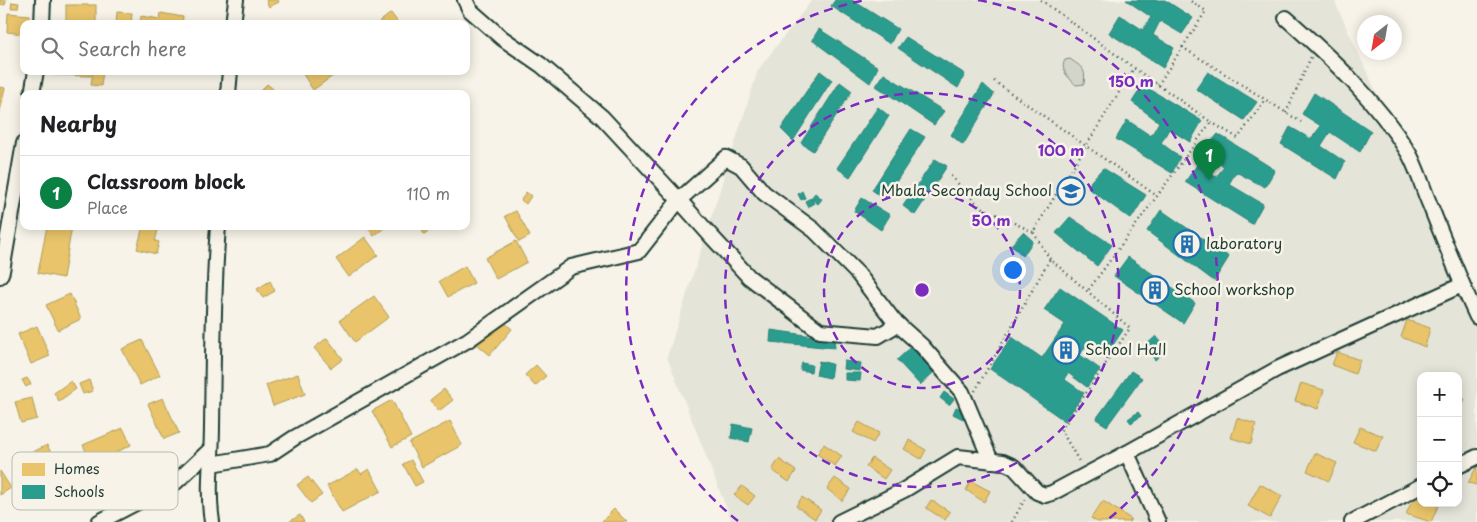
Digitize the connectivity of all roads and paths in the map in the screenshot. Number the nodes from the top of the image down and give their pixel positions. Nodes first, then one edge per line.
1 (43, 0) edge
2 (236, 0) edge
3 (466, 0) edge
4 (1041, 0) edge
5 (1190, 0) edge
6 (1286, 18) dead end
7 (42, 20) edge
8 (234, 20) edge
9 (1317, 46) junction
10 (1182, 48) junction
11 (1134, 68) junction
12 (35, 75) edge
13 (230, 75) edge
14 (994, 81) dead end
15 (1158, 85) junction
16 (33, 90) edge
17 (228, 90) edge
18 (1265, 100) junction
19 (1286, 113) junction
20 (1211, 122) junction
21 (1301, 122) dead end
22 (1086, 147) junction
23 (20, 165) edge
24 (950, 176) dead end
25 (1157, 196) junction
26 (680, 200) junction
27 (218, 230) edge
28 (1033, 232) junction
29 (1050, 259) junction
30 (0, 276) edge
31 (1462, 285) junction
32 (1087, 292) junction
33 (1477, 317) edge
34 (898, 324) junction
35 (975, 391) dead end
36 (211, 449) junction
37 (1127, 453) junction
38 (1477, 457) edge
39 (990, 461) junction
40 (211, 464) junction
41 (1462, 464) edge
42 (1087, 475) junction
43 (178, 480) edge
44 (1032, 486) junction
45 (1417, 488) edge
46 (122, 510) edge
47 (99, 522) edge
48 (212, 522) edge
49 (839, 522) edge
50 (1012, 522) edge
51 (1158, 522) edge
52 (1352, 522) edge

1 - 7 street
2 - 8 street
3 - 26 street
4 - 11 path
5 - 10 path
6 - 9 street
9 - 19 path
9 - 31 street
10 - 15 path
10 - 18 path
11 - 15 path
11 - 22 path
12 - 16 street
13 - 17 street
14 - 22 path
15 - 20 path
18 - 19 path
18 - 20 path
19 - 21 path
20 - 25 path
22 - 25 path
22 - 28 path
23 - 30 street
24 - 28 path
25 - 32 path
26 - 34 street
26 - 34 street
26 - 40 street
27 - 36 street
28 - 29 path
29 - 32 path
29 - 35 path
31 - 33 street
31 - 37 street
32 - 42 path
34 - 39 street
36 - 40 street
36 - 43 street
37 - 42 street
37 - 51 street
38 - 41 street
39 - 44 street
39 - 49 street
40 - 48 street
42 - 44 street
44 - 50 path
45 - 52 street
46 - 47 street

